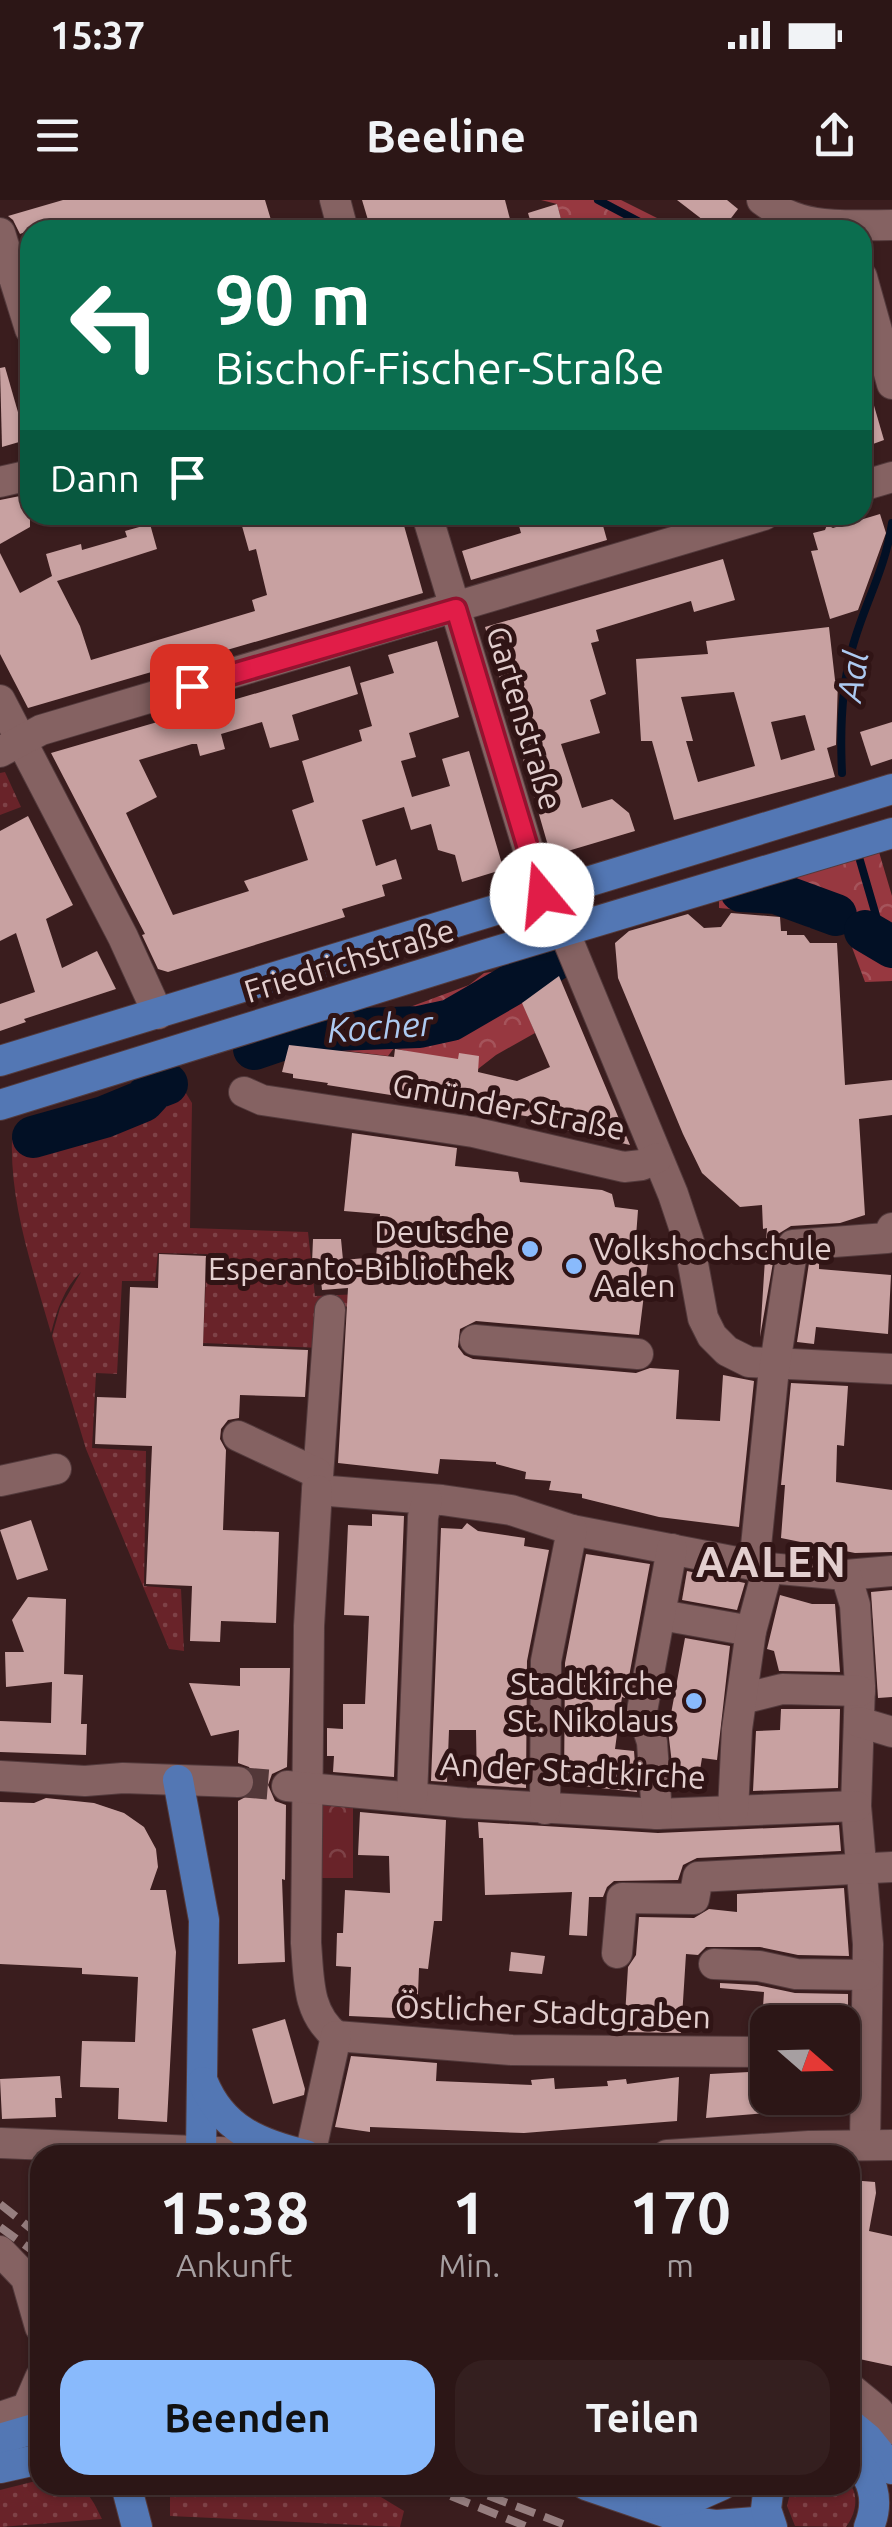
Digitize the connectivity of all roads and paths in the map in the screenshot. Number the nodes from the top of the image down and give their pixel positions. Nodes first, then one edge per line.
1 (762, 200) edge
2 (794, 220) edge
3 (0, 234) edge
4 (20, 297) edge
5 (872, 313) edge
6 (892, 384) edge
7 (431, 525) edge
8 (731, 525) edge
9 (456, 609) junction
10 (0, 700) edge
11 (10, 747) edge
12 (892, 790) edge
13 (892, 833) edge
14 (542, 895) junction
15 (564, 930) junction
16 (158, 1014) junction
17 (0, 1061) edge
18 (244, 1092) dead end
19 (0, 1105) edge
20 (656, 1158) junction
21 (889, 1233) edge
22 (330, 1310) dead end
23 (475, 1340) dead end
24 (638, 1354) dead end
25 (776, 1364) junction
26 (892, 1368) edge
27 (238, 1436) dead end
28 (56, 1468) dead end
29 (0, 1481) edge
30 (311, 1495) junction
31 (427, 1500) junction
32 (572, 1530) junction
33 (672, 1549) junction
34 (761, 1567) junction
35 (892, 1571) edge
36 (846, 1575) junction
37 (661, 1615) junction
38 (750, 1631) junction
39 (742, 1699) junction
40 (859, 1706) junction
41 (892, 1732) edge
42 (0, 1776) edge
43 (178, 1780) junction
44 (238, 1782) tunnel mouth
45 (298, 1786) junction
46 (412, 1797) junction
47 (856, 1806) junction
48 (544, 1808) junction
49 (733, 1811) junction
50 (657, 1814) junction
51 (877, 1867) edge
52 (880, 1947) edge
53 (617, 1954) dead end
54 (714, 1964) dead end
55 (866, 1974) junction
56 (336, 2036) junction
57 (750, 2052) edge
58 (867, 2055) edge
59 (202, 2080) junction
60 (0, 2143) edge
61 (878, 2144) edge
62 (40, 2145) edge
63 (202, 2145) edge
64 (270, 2145) edge
65 (310, 2145) edge
66 (0, 2251) edge
67 (30, 2292) edge
68 (860, 2396) edge
69 (30, 2401) edge
70 (0, 2417) edge
71 (892, 2429) edge
72 (30, 2430) edge
73 (860, 2432) edge
74 (0, 2440) edge
75 (30, 2462) edge
76 (860, 2467) edge
77 (0, 2468) edge
78 (892, 2469) edge
79 (129, 2495) edge
80 (148, 2495) edge
81 (612, 2495) edge
82 (703, 2495) edge
83 (766, 2495) edge
84 (638, 2505) junction
85 (678, 2521) edge
86 (770, 2524) edge
87 (138, 2527) edge
88 (150, 2527) edge
89 (868, 2527) edge

1 - 2 street
3 - 4 street
5 - 6 street
7 - 9 street, Gartenstraße
8 - 9 street
9 - 11 street
9 - 14 street, Gartenstraße
10 - 11 street
11 - 16 street
12 - 14 main road, Friedrichstraße
13 - 15 main road, Friedrichstraße
14 - 15 street, Gartenstraße
14 - 16 main road, Friedrichstraße
15 - 19 main road, Friedrichstraße
15 - 20 street, Gartenstraße
16 - 17 main road, Friedrichstraße
18 - 20 street, Gmünder Straße
20 - 25 street, Gmünder Straße
21 - 25 street
22 - 30 street
23 - 24 street
25 - 26 street, Gmünder Straße
25 - 34 street
27 - 30 street
28 - 29 street
30 - 31 street
30 - 45 street
31 - 32 street
31 - 46 street
32 - 33 street
32 - 48 street
33 - 34 street
33 - 37 street
34 - 36 street
34 - 38 street
35 - 36 street
36 - 40 street
37 - 38 street
37 - 50 street
38 - 39 street
39 - 40 street
39 - 49 street
40 - 41 street
40 - 47 street
42 - 43 street
43 - 44 street
43 - 59 main road
45 - 46 street, An der Stadtkirche
45 - 56 street
46 - 48 street, An der Stadtkirche
47 - 49 street, An der Stadtkirche
47 - 51 street
48 - 50 street, An der Stadtkirche
49 - 50 street, An der Stadtkirche
51 - 52 street
51 - 53 street
52 - 55 street
54 - 55 street
55 - 58 street
56 - 57 street, Östlicher Stadtgraben
56 - 65 street
58 - 61 street
59 - 63 main road
59 - 64 main road
60 - 62 street
66 - 67 street
68 - 71 street
69 - 70 street
72 - 74 main road
73 - 78 main road
75 - 77 main road
76 - 89 main road
79 - 87 main road
80 - 88 main road
81 - 84 main road
82 - 84 main road
83 - 86 main road
84 - 85 main road
85 - 86 main road

